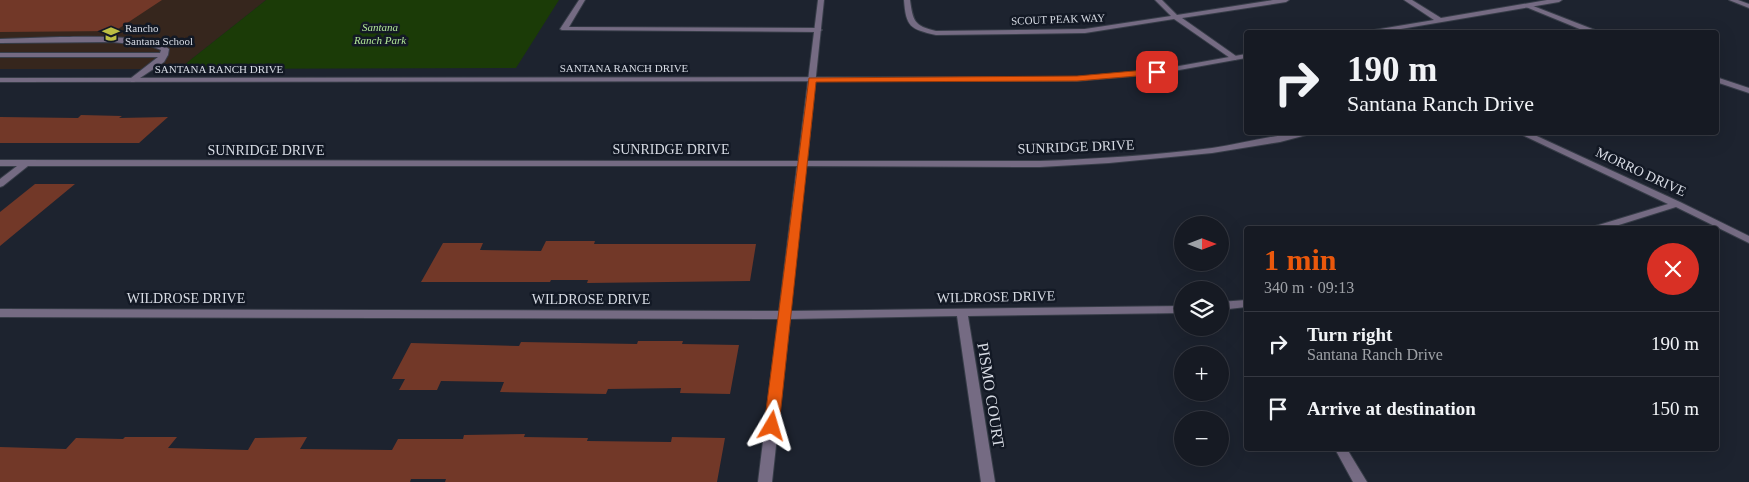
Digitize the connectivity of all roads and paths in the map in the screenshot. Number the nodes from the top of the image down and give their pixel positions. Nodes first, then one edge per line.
1 (582, 0) edge
2 (821, 0) edge
3 (907, 0) edge
4 (1158, 0) edge
5 (1286, 0) edge
6 (1407, 0) edge
7 (1559, 0) edge
8 (1732, 0) edge
9 (1528, 6) junction
10 (1749, 6) edge
11 (1177, 18) junction
12 (1441, 21) junction
13 (818, 30) junction
14 (1386, 30) edge
15 (1587, 30) edge
16 (0, 41) edge
17 (0, 55) edge
18 (164, 55) junction
19 (1244, 56) edge
20 (1233, 58) junction
21 (0, 80) edge
22 (134, 80) junction
23 (812, 80) junction
24 (1719, 80) edge
25 (1749, 91) edge
26 (1301, 135) edge
27 (1527, 135) edge
28 (0, 163) edge
29 (802, 163) junction
30 (26, 164) junction
31 (0, 184) edge
32 (1677, 204) junction
33 (1605, 226) edge
34 (1749, 240) edge
35 (1244, 304) edge
36 (1229, 305) edge
37 (1174, 309) edge
38 (962, 312) junction
39 (0, 313) edge
40 (785, 315) junction
41 (1342, 451) edge
42 (765, 482) edge
43 (988, 482) edge
44 (1360, 482) edge

1 - 13 street
2 - 13 street
3 - 11 street, SCOUT PEAK WAY
4 - 11 street
5 - 11 street, SCOUT PEAK WAY
6 - 12 street
7 - 9 street
8 - 10 street
9 - 12 street
9 - 15 street
11 - 20 street
12 - 14 street
13 - 23 street
16 - 18 street
17 - 18 street
18 - 22 street
19 - 20 street, SANTANA RANCH DRIVE
20 - 23 street, SANTANA RANCH DRIVE
21 - 22 street, SANTANA RANCH DRIVE
22 - 23 street, SANTANA RANCH DRIVE
23 - 29 street
24 - 25 street
26 - 29 street, SUNRIDGE DRIVE
27 - 32 street, MORRO DRIVE
28 - 30 street, SUNRIDGE DRIVE
29 - 30 street, SUNRIDGE DRIVE
29 - 40 street
30 - 31 street
32 - 33 street
32 - 34 street, MORRO DRIVE
35 - 36 street
37 - 38 street, WILDROSE DRIVE
38 - 40 street, WILDROSE DRIVE
38 - 43 street, PISMO COURT
39 - 40 street, WILDROSE DRIVE
40 - 42 street
41 - 44 street

